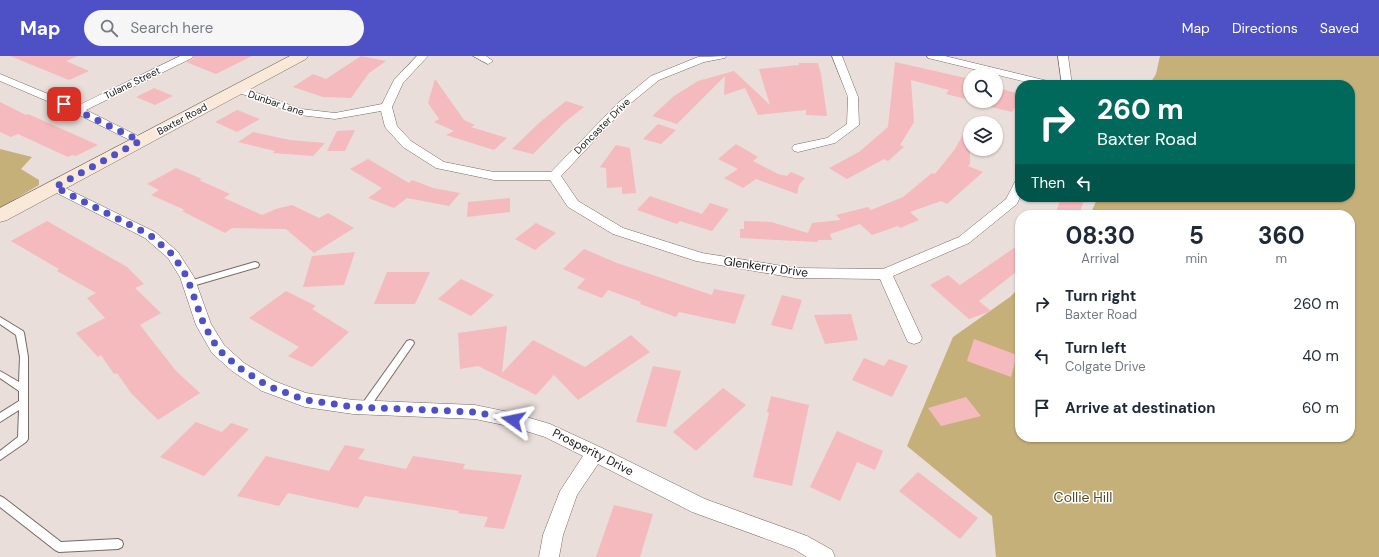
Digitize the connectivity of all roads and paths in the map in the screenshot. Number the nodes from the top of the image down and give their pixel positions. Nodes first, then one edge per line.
1 (188, 56) edge
2 (301, 56) edge
3 (423, 56) edge
4 (478, 56) edge
5 (721, 56) edge
6 (837, 56) edge
7 (932, 56) edge
8 (1063, 56) edge
9 (488, 61) dead end
10 (0, 77) edge
11 (1031, 80) edge
12 (1066, 80) edge
13 (238, 89) junction
14 (386, 107) junction
15 (77, 110) junction
16 (140, 141) junction
17 (798, 148) dead end
18 (554, 176) junction
19 (55, 187) junction
20 (1015, 194) edge
21 (0, 216) edge
22 (256, 265) dead end
23 (885, 274) junction
24 (189, 284) junction
25 (0, 320) edge
26 (914, 338) dead end
27 (410, 344) dead end
28 (0, 374) edge
29 (24, 390) junction
30 (24, 402) junction
31 (365, 408) junction
32 (0, 418) edge
33 (596, 453) junction
34 (0, 456) edge
35 (0, 501) edge
36 (118, 544) dead end
37 (549, 557) edge
38 (825, 557) edge

1 - 15 street, Tulane Street
2 - 13 street, Baxter Road
3 - 14 street
4 - 9 street
5 - 18 street, Doncaster Drive
6 - 17 street
7 - 11 street
8 - 12 street
10 - 15 street
13 - 14 street, Dunbar Lane
13 - 16 street, Baxter Road
14 - 18 street
15 - 16 street
16 - 19 street, Baxter Road
18 - 23 street, Glenkerry Drive
19 - 21 street, Baxter Road
19 - 24 street, Prosperity Drive
20 - 23 street, Glenkerry Drive
22 - 24 lane
23 - 26 street
24 - 31 street, Prosperity Drive
25 - 29 lane
27 - 31 lane
28 - 29 lane
29 - 30 lane
30 - 32 lane
30 - 34 lane
31 - 33 street, Prosperity Drive
33 - 37 street
33 - 38 street, Prosperity Drive
35 - 36 lane

